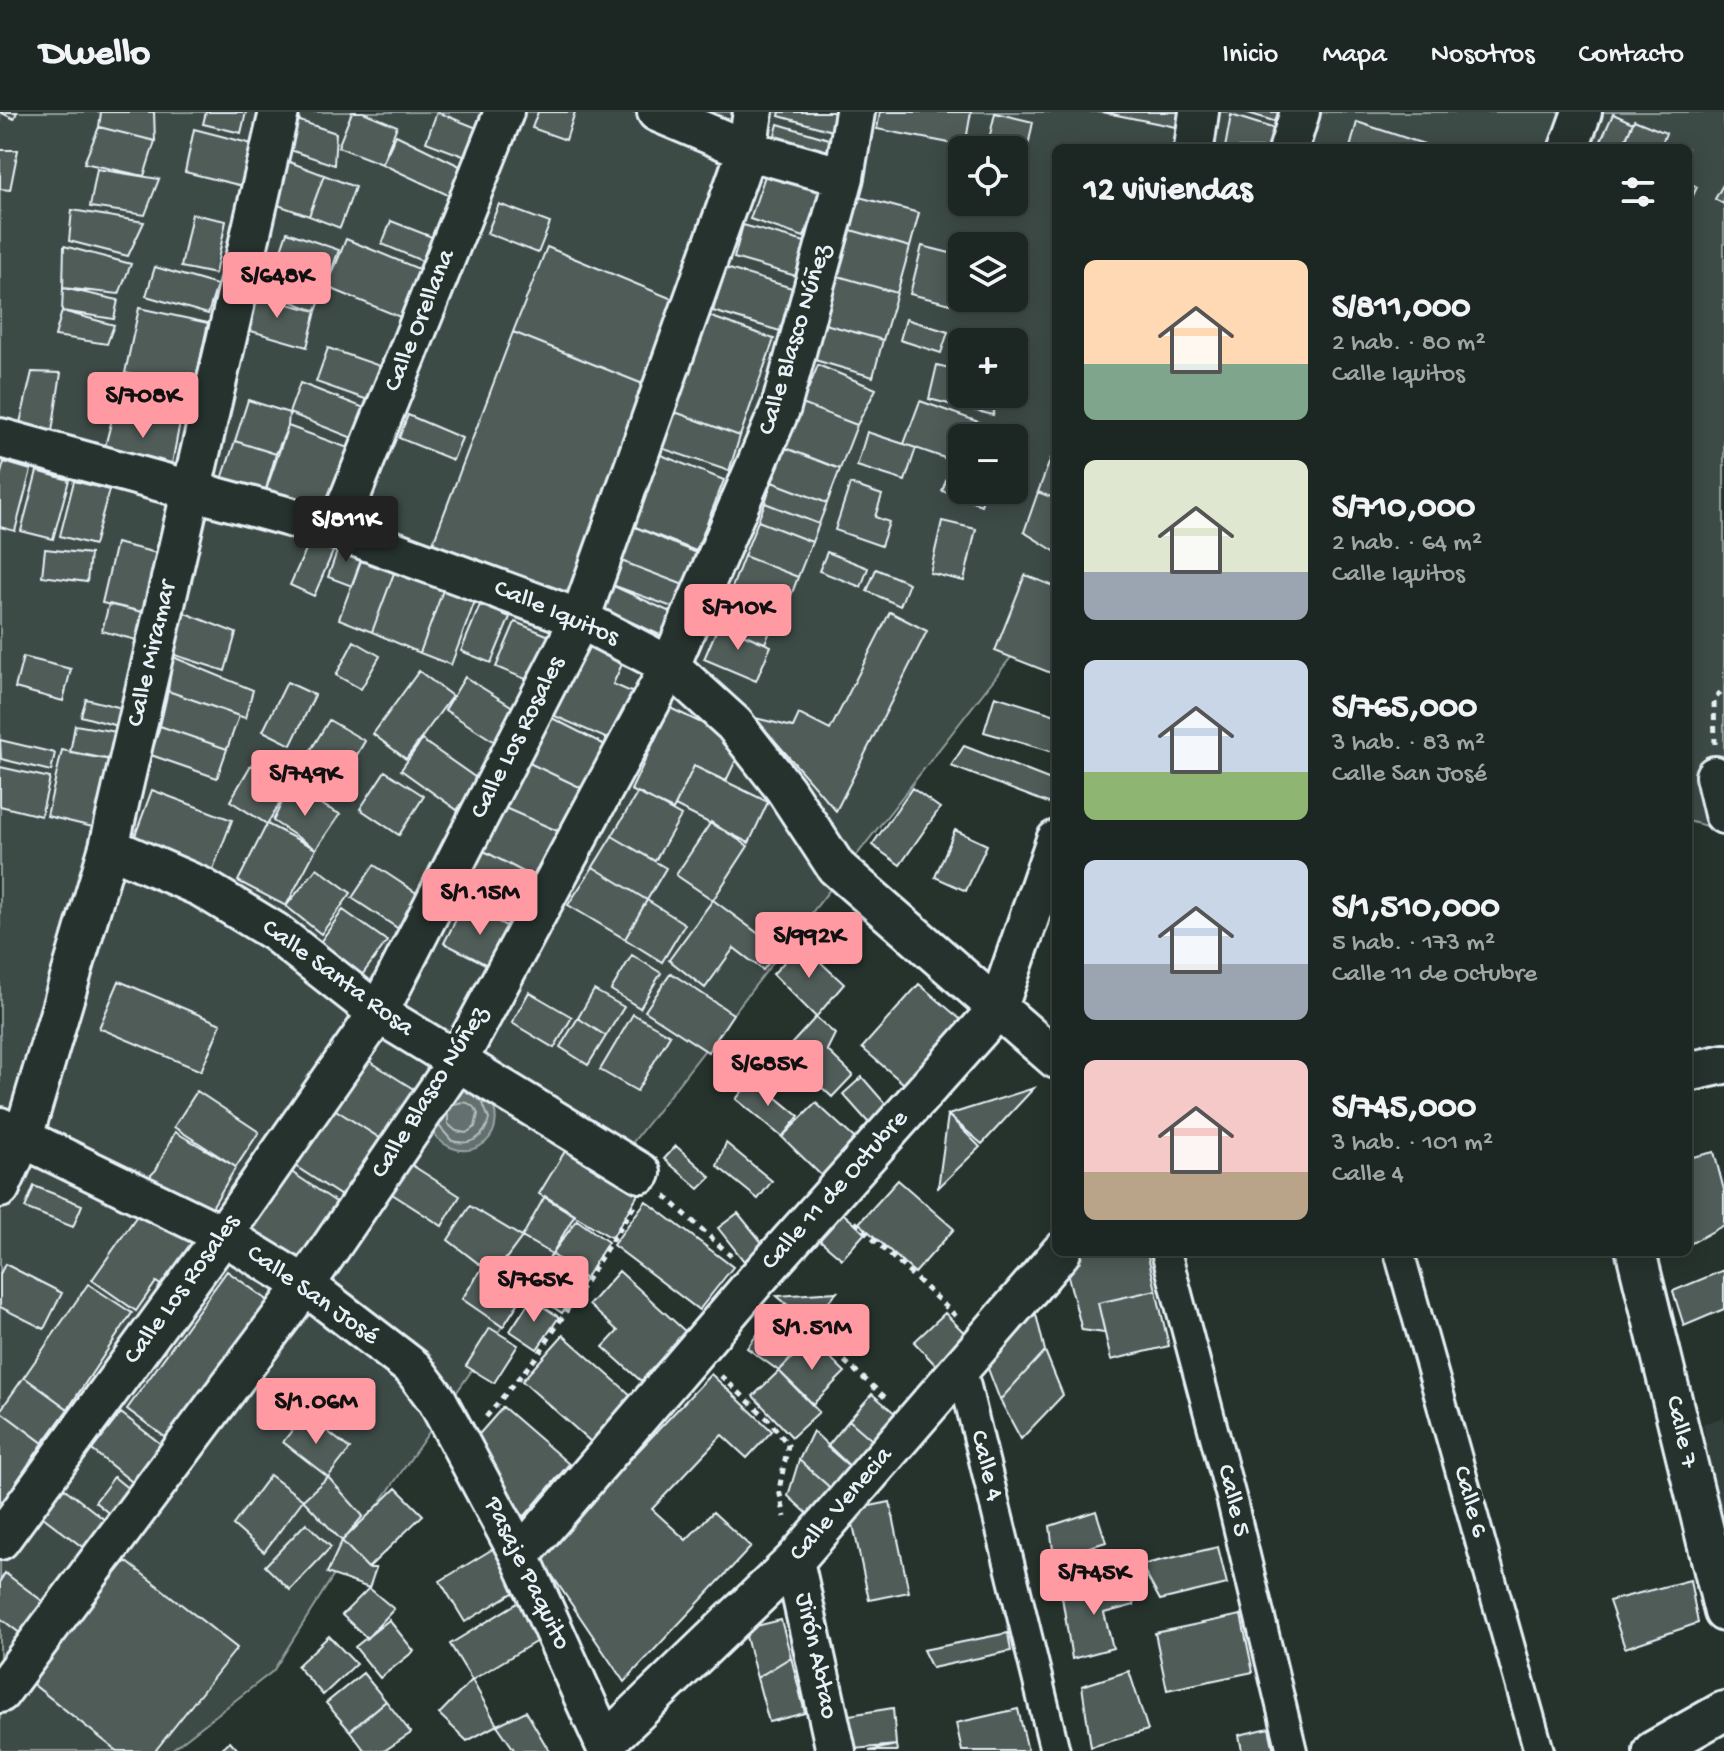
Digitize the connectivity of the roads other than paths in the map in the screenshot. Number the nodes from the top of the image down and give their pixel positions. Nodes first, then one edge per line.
1 (279, 112) edge
2 (504, 112) edge
3 (657, 112) edge
4 (753, 112) edge
5 (855, 112) edge
6 (1199, 112) edge
7 (1300, 112) edge
8 (1582, 112) edge
9 (1195, 144) edge
10 (1290, 144) edge
11 (1570, 144) edge
12 (747, 150) junction
13 (844, 177) junction
14 (0, 438) edge
15 (190, 490) junction
16 (337, 530) junction
17 (580, 619) junction
18 (670, 666) junction
19 (1715, 776) road end
20 (1724, 814) edge
21 (109, 847) junction
22 (1052, 852) edge
23 (997, 1010) junction
24 (378, 1013) junction
25 (1052, 1056) edge
26 (457, 1062) junction
27 (1724, 1064) edge
28 (1692, 1071) edge
29 (11, 1132) edge
30 (0, 1188) edge
31 (638, 1189) road end
32 (223, 1235) junction
33 (1058, 1256) edge
34 (1167, 1256) edge
35 (1400, 1256) edge
36 (1637, 1256) edge
37 (305, 1285) junction
38 (972, 1354) junction
39 (437, 1400) joint
40 (0, 1540) edge
41 (520, 1556) junction
42 (794, 1561) junction
43 (1724, 1612) edge
44 (6, 1671) edge
45 (1724, 1711) edge
46 (607, 1746) edge
47 (836, 1751) edge
48 (1055, 1751) edge
49 (1292, 1751) edge
50 (1539, 1751) edge
51 (1653, 1751) edge

1 - 15 street, Calle Miramar
2 - 16 street, Calle Orellana
3 - 12 street
4 - 12 street, Calle Los Rosales
5 - 13 street, Calle Blasco Núñez
6 - 9 street
7 - 10 street
8 - 11 street
12 - 13 street
12 - 17 street, Calle Los Rosales
13 - 18 street, Calle Blasco Núñez
14 - 15 street, Calle Iquitos
15 - 16 street, Calle Iquitos
15 - 21 street, Calle Miramar
16 - 17 street, Calle Iquitos
17 - 18 street, Calle Iquitos
17 - 24 street, Calle Los Rosales
18 - 23 street, Calle Iquitos
18 - 26 street, Calle Blasco Núñez
19 - 20 street
21 - 24 street, Calle Santa Rosa
21 - 29 street, Calle Miramar
22 - 23 street
23 - 25 street, Calle Iquitos
23 - 41 street, Calle 11 de Octubre
24 - 26 street, Calle Santa Rosa
24 - 32 street, Calle Los Rosales
26 - 31 street, Calle Santa Rosa
26 - 37 street, Calle Blasco Núñez
27 - 28 street
29 - 30 street, Calle Miramar
29 - 32 street, Calle San José
32 - 37 street, Calle San José
32 - 40 street, Calle Los Rosales
33 - 38 street, Calle Venecia
34 - 49 street, Calle 5
35 - 50 street, Calle 6
36 - 43 street, Calle 7
37 - 39 street, Calle San José
37 - 44 street, Calle Blasco Núñez
38 - 42 street, Calle Venecia
38 - 48 street, Calle 4
39 - 41 street, Pasaje Paquito
41 - 46 street, Pasaje Paquito
42 - 46 street, Calle Venecia
42 - 47 street, Jirón Abtao
45 - 51 street

